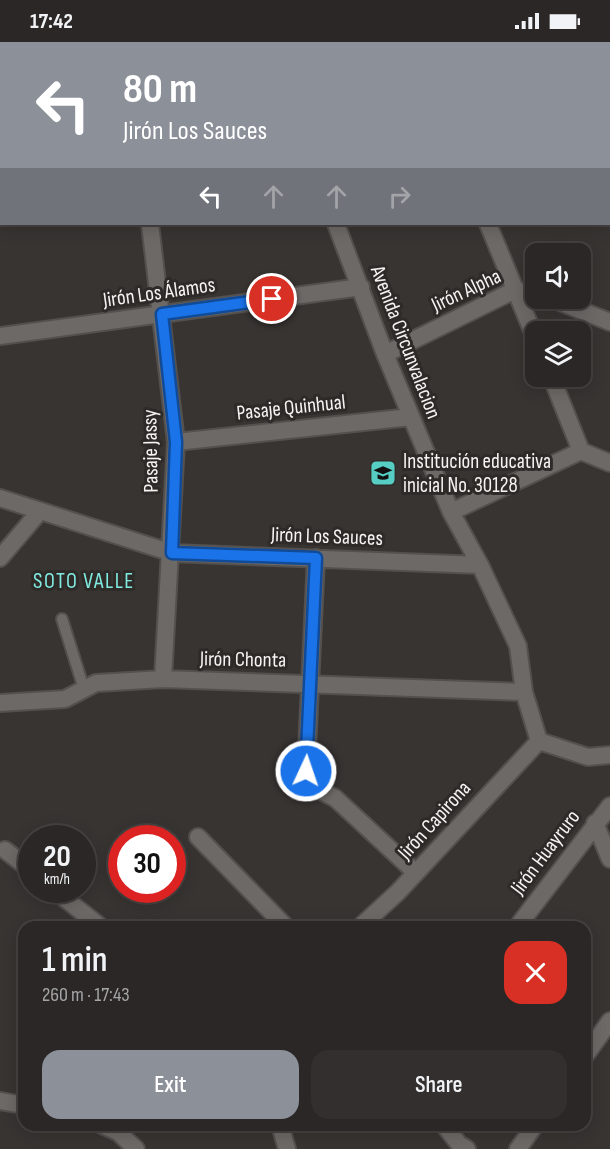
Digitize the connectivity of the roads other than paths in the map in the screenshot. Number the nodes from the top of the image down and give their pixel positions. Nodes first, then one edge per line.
1 (150, 225) edge
2 (336, 225) edge
3 (489, 225) edge
4 (361, 287) junction
5 (515, 290) junction
6 (525, 292) edge
7 (578, 309) edge
8 (162, 314) junction
9 (528, 321) edge
10 (610, 322) edge
11 (0, 336) edge
12 (385, 354) junction
13 (555, 387) edge
14 (411, 417) junction
15 (176, 442) junction
16 (581, 451) junction
17 (610, 463) edge
18 (0, 498) edge
19 (40, 512) junction
20 (451, 512) junction
21 (172, 553) junction
22 (0, 558) edge
23 (316, 558) junction
24 (480, 565) junction
25 (62, 619) dead end
26 (163, 679) junction
27 (311, 683) junction
28 (84, 689) junction
29 (524, 693) junction
30 (0, 703) edge
31 (539, 741) junction
32 (610, 755) edge
33 (610, 806) edge
34 (595, 823) junction
35 (198, 837) dead end
36 (5, 850) dead end
37 (610, 859) edge
38 (18, 861) edge
39 (416, 873) junction
40 (71, 903) edge
41 (93, 921) edge
42 (280, 921) edge
43 (366, 921) edge
44 (522, 921) edge
45 (610, 1021) edge
46 (591, 1048) edge
47 (0, 1101) edge
48 (18, 1104) edge
49 (116, 1131) edge
50 (282, 1131) edge
51 (449, 1131) edge
52 (531, 1131) edge
53 (130, 1147) edge
54 (287, 1149) edge
55 (467, 1149) edge
56 (518, 1149) edge

1 - 8 street, Pasaje Jassy
2 - 4 street, Avenida Circunvalacion
3 - 5 street
4 - 8 street, Jirón Los Álamos
4 - 12 street, Avenida Circunvalacion
5 - 6 street, Jirón Alpha
5 - 9 street
5 - 12 street, Jirón Alpha
7 - 10 street
8 - 11 street, Jirón Los Álamos
8 - 15 street, Pasaje Jassy
12 - 14 street, Avenida Circunvalacion
13 - 16 street
14 - 15 street, Pasaje Quinhual
14 - 20 street, Avenida Circunvalacion
15 - 21 street, Pasaje Jassy
16 - 17 street
16 - 20 street
18 - 19 street, Jirón Los Sauces
19 - 21 street, Jirón Los Sauces
19 - 22 street
20 - 24 street, Avenida Circunvalacion
21 - 23 street, Jirón Los Sauces
21 - 26 street, Pasaje Jassy
23 - 24 street, Jirón Los Sauces
23 - 27 street
24 - 29 street, Avenida Circunvalacion
25 - 28 lane
26 - 27 street, Jirón Chonta
26 - 28 street, Jirón Chonta
27 - 29 street, Jirón Chonta
27 - 39 street
28 - 30 street, Jirón Chonta
29 - 31 street, Avenida Circunvalacion
31 - 32 street
31 - 39 street, Jirón Capirona
33 - 34 street, Jirón Huayruro
34 - 37 street
34 - 44 street, Jirón Huayruro
35 - 42 street
36 - 38 street
39 - 43 street, Jirón Capirona
40 - 41 street
45 - 46 street
47 - 48 street
49 - 53 street
50 - 54 street
51 - 55 street
52 - 56 street

